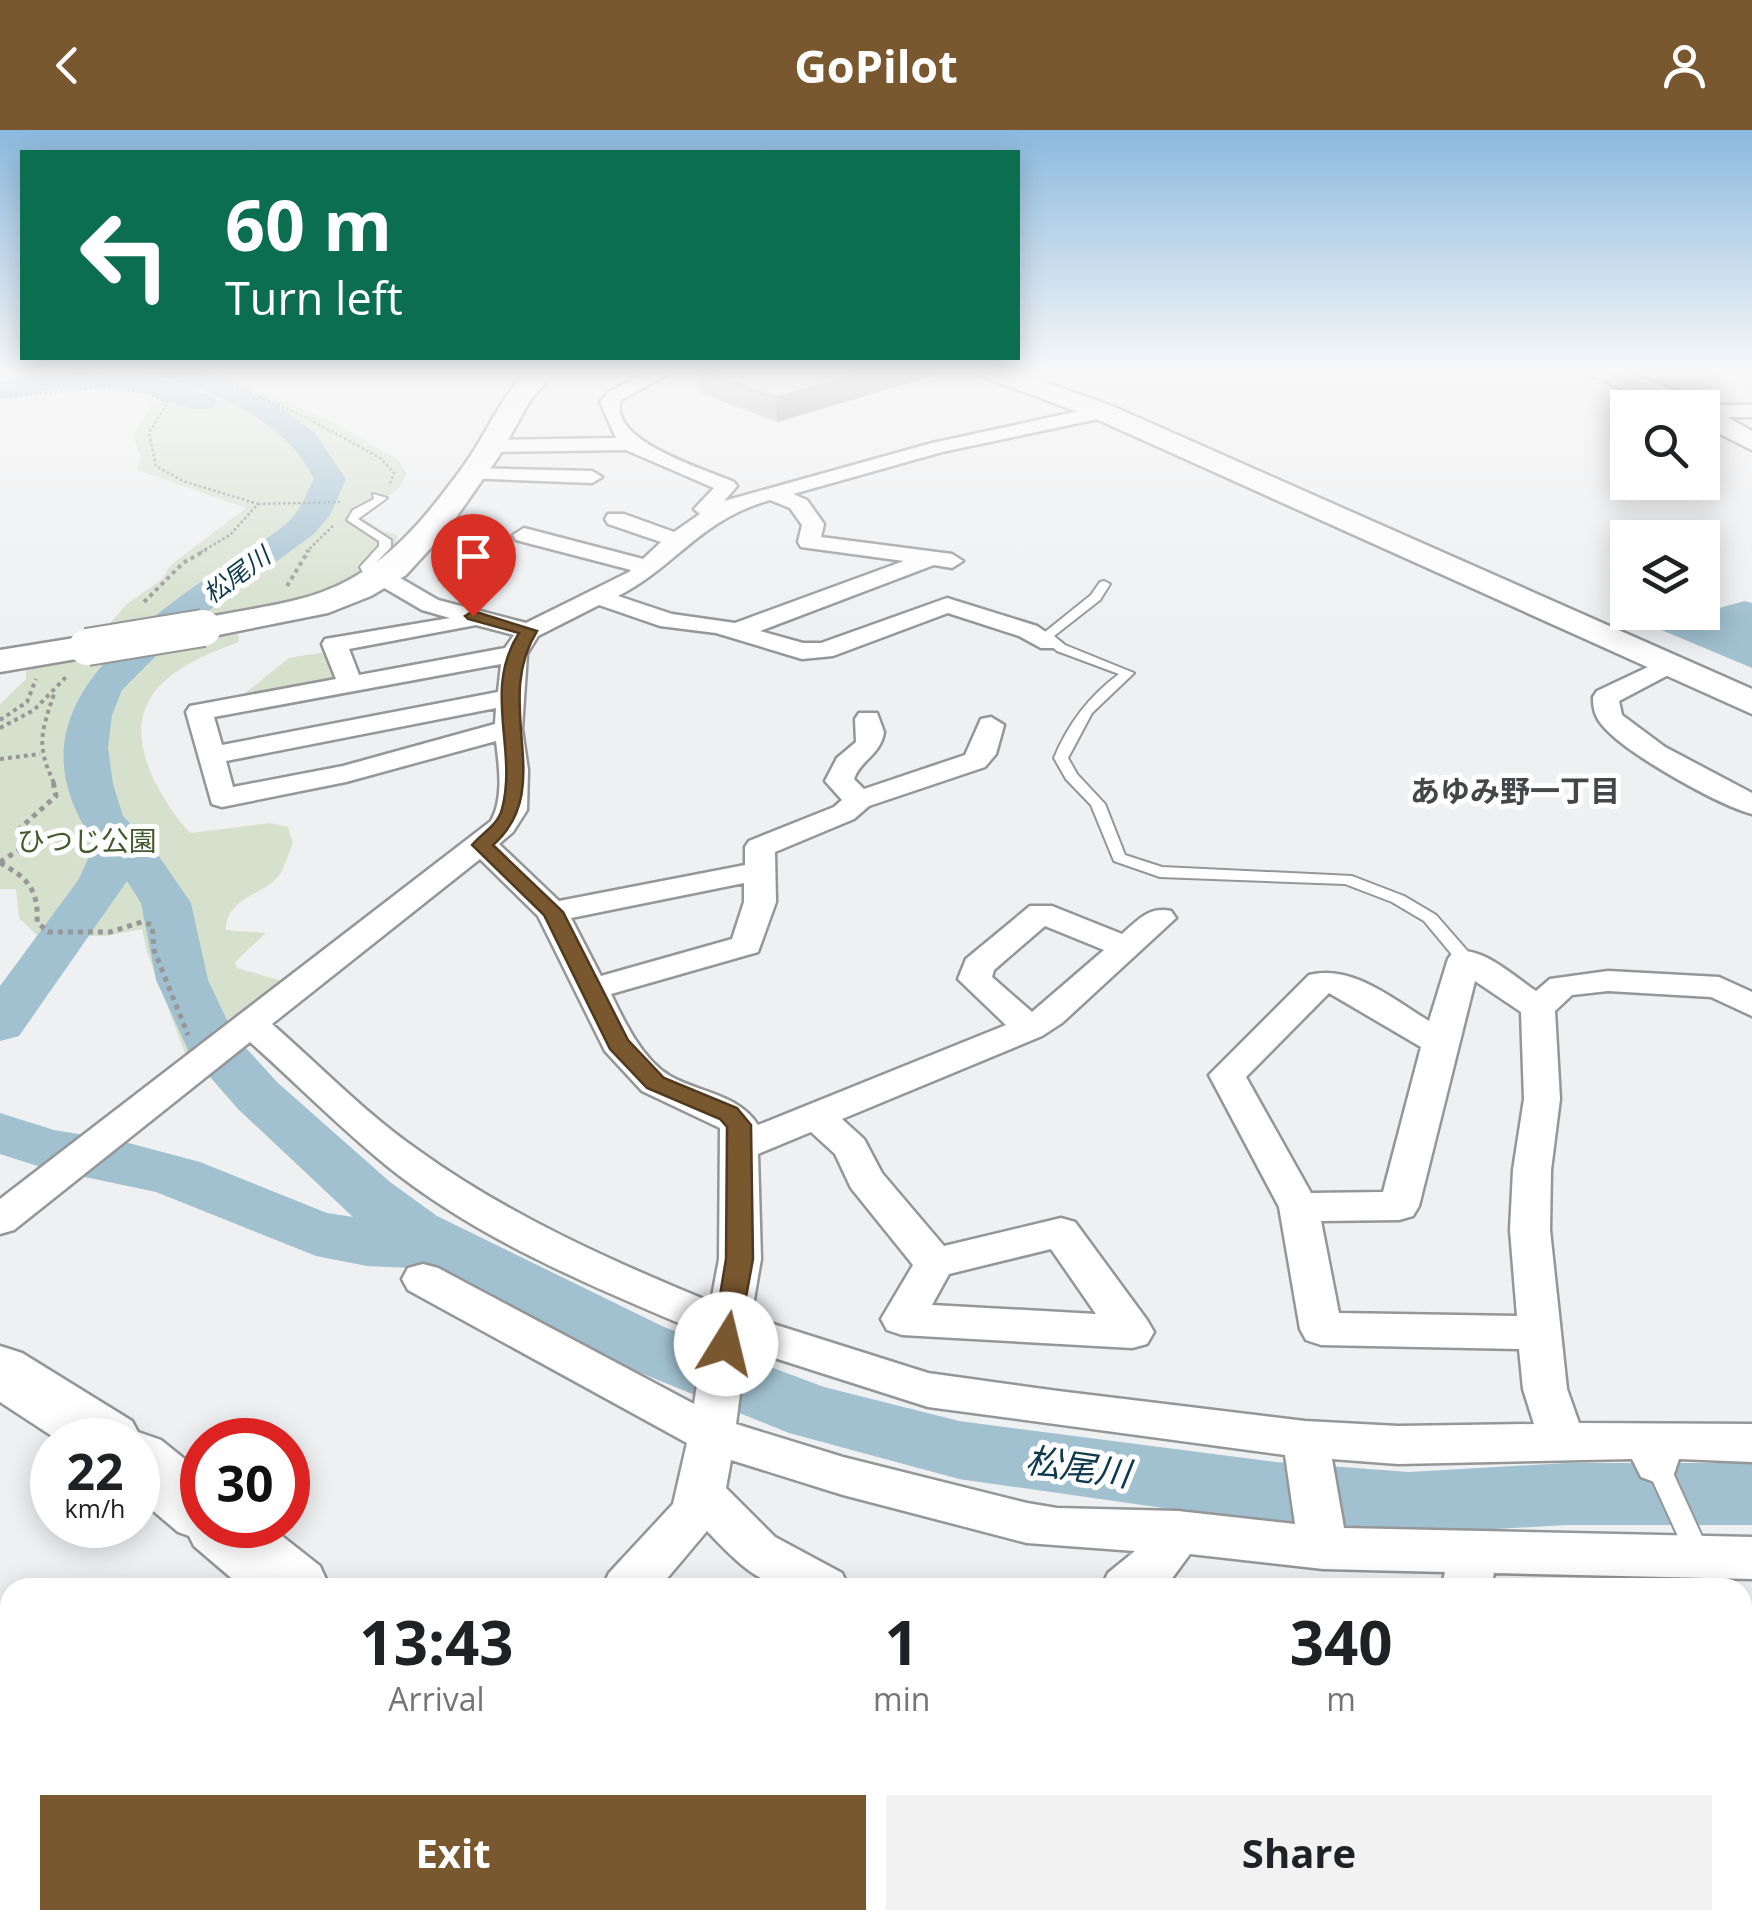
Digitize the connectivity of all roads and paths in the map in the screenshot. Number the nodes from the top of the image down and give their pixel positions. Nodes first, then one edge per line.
1 (154, 453) edge
2 (373, 453) edge
3 (487, 453) edge
4 (603, 453) edge
5 (650, 453) edge
6 (916, 453) edge
7 (1193, 453) edge
8 (1222, 453) edge
9 (472, 474) junction
10 (770, 492) junction
11 (376, 496) junction
12 (258, 504) junction
13 (354, 506) junction
14 (716, 513) junction
15 (616, 518) dead end
16 (536, 535) dead end
17 (676, 540) junction
18 (648, 567) junction
19 (382, 578) junction
20 (1104, 584) dead end
21 (283, 590) dead end
22 (598, 597) junction
23 (140, 606) dead end
24 (473, 616) junction
25 (736, 632) junction
26 (521, 642) junction
27 (1050, 643) junction
28 (0, 662) edge
29 (66, 664) junction
30 (1665, 667) junction
31 (350, 683) junction
32 (1752, 691) edge
33 (509, 698) junction
34 (1752, 703) edge
35 (868, 719) dead end
36 (0, 720) edge
37 (990, 725) dead end
38 (0, 728) edge
39 (508, 729) junction
40 (40, 754) junction
41 (210, 756) junction
42 (0, 759) edge
43 (859, 800) junction
44 (1752, 805) edge
45 (482, 845) junction
46 (0, 862) edge
47 (760, 871) junction
48 (552, 912) junction
49 (1160, 918) dead end
50 (1127, 948) junction
51 (1464, 959) junction
52 (589, 990) junction
53 (1752, 1006) edge
54 (1538, 1008) junction
55 (246, 1028) junction
56 (1030, 1028) junction
57 (1440, 1043) junction
58 (191, 1056) junction
59 (816, 1116) junction
60 (739, 1147) junction
61 (1299, 1207) junction
62 (0, 1220) edge
63 (936, 1264) junction
64 (423, 1279) dead end
65 (1537, 1334) junction
66 (727, 1335) junction
67 (0, 1370) edge
68 (75, 1418) edge
69 (715, 1428) junction
70 (1562, 1442) junction
71 (1752, 1443) edge
72 (1305, 1445) junction
73 (1653, 1452) junction
74 (160, 1477) edge
75 (180, 1494) edge
76 (702, 1494) junction
77 (1178, 1532) junction
78 (1322, 1544) junction
79 (246, 1548) edge
80 (1752, 1558) edge
81 (1703, 1563) edge
82 (1470, 1570) edge
83 (283, 1578) edge
84 (635, 1578) edge
85 (806, 1578) edge
86 (1142, 1578) edge

1 - 12 path
2 - 11 path
3 - 9 street
4 - 9 street
5 - 14 street
6 - 10 street
7 - 30 street
8 - 32 street
9 - 19 street
10 - 14 street
10 - 25 street
11 - 13 path
11 - 19 lane
12 - 13 path
12 - 23 path
13 - 21 path
14 - 17 street
15 - 17 street
16 - 18 street
17 - 18 street
18 - 22 street
19 - 24 street
19 - 29 street, bridge
20 - 27 lane
22 - 25 street
22 - 26 street
24 - 26 street
24 - 31 street
25 - 27 street
26 - 31 street
26 - 33 street
27 - 51 lane
28 - 29 street
29 - 36 path
29 - 38 path
29 - 40 path
30 - 34 street
30 - 44 street
31 - 41 street
33 - 39 street
33 - 41 street
35 - 43 street
37 - 43 street
39 - 41 street
39 - 45 street
40 - 42 path
40 - 46 path
43 - 47 street
45 - 48 street
45 - 55 street
46 - 58 path
47 - 48 street
47 - 52 street
48 - 52 street
49 - 50 street
50 - 56 street
50 - 56 street
51 - 54 street
51 - 57 street
52 - 60 street
53 - 54 street
54 - 65 street
55 - 58 street
55 - 66 street
56 - 59 street
57 - 61 street
57 - 61 street
58 - 62 street
59 - 60 street
59 - 63 street
60 - 66 street
61 - 65 street
63 - 63 street
64 - 69 street
65 - 70 street
66 - 69 street
66 - 72 street
67 - 68 street
69 - 76 street
69 - 77 street
70 - 72 street
70 - 73 street
71 - 73 street
72 - 78 street
73 - 81 lane
74 - 75 street
76 - 84 street
76 - 85 street
77 - 78 street
77 - 86 street
78 - 82 street
79 - 83 street
80 - 81 street
81 - 82 street

